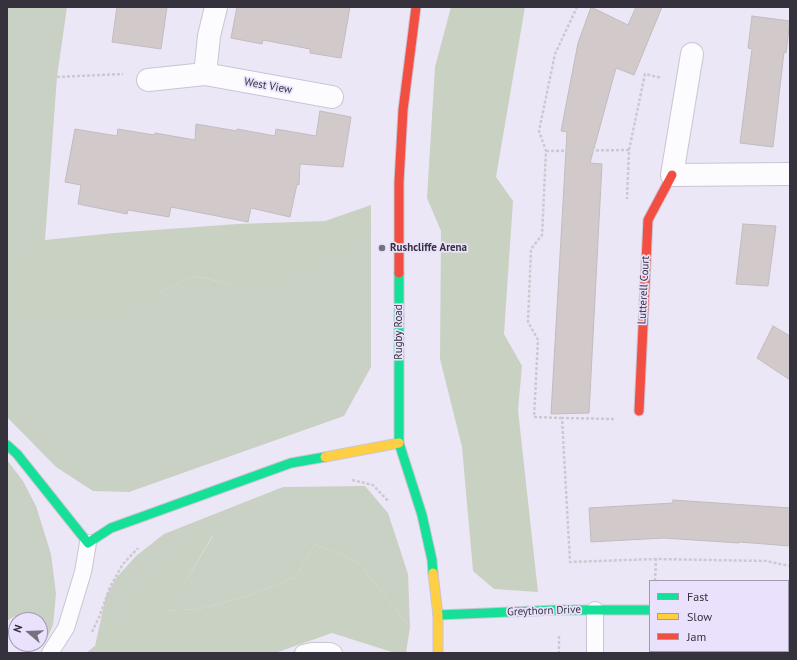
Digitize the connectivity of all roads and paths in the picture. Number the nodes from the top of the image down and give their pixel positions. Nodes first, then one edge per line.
1 (216, 7) edge
2 (416, 7) edge
3 (577, 7) edge
4 (692, 54) dead end
5 (205, 74) junction
6 (57, 77) dead end
7 (148, 80) joint
8 (687, 82) junction
9 (332, 97) dead end
10 (546, 150) junction
11 (629, 150) junction
12 (790, 174) edge
13 (672, 175) junction
14 (627, 202) dead end
15 (639, 411) joint
16 (562, 418) junction
17 (399, 443) junction
18 (7, 445) edge
19 (350, 480) dead end
20 (414, 491) junction
21 (88, 543) junction
22 (138, 548) dead end
23 (656, 559) junction
24 (790, 566) edge
25 (655, 580) edge
26 (595, 610) junction
27 (649, 610) edge
28 (438, 615) junction
29 (89, 638) dead end
30 (50, 653) edge
31 (303, 653) edge
32 (334, 653) edge
33 (438, 653) edge
34 (595, 653) edge

1 - 5 street
2 - 17 street, Rugby Road
3 - 10 path
4 - 8 street, Lutterell Court
5 - 7 street, West View
5 - 9 street, West View
6 - 7 path
8 - 11 path
8 - 13 street, Lutterell Court
10 - 11 path
10 - 16 path
11 - 14 path
12 - 13 street
13 - 15 street, Lutterell Court
15 - 16 path
16 - 23 path
17 - 20 street, Rugby Road
17 - 21 street
18 - 21 street
19 - 20 path
20 - 28 street, Rugby Road
21 - 30 lane
22 - 29 path
23 - 24 path
23 - 25 path
26 - 27 street, Greythorn Drive
26 - 28 street, Greythorn Drive
26 - 34 lane
28 - 33 street, Rugby Road
31 - 32 lane

